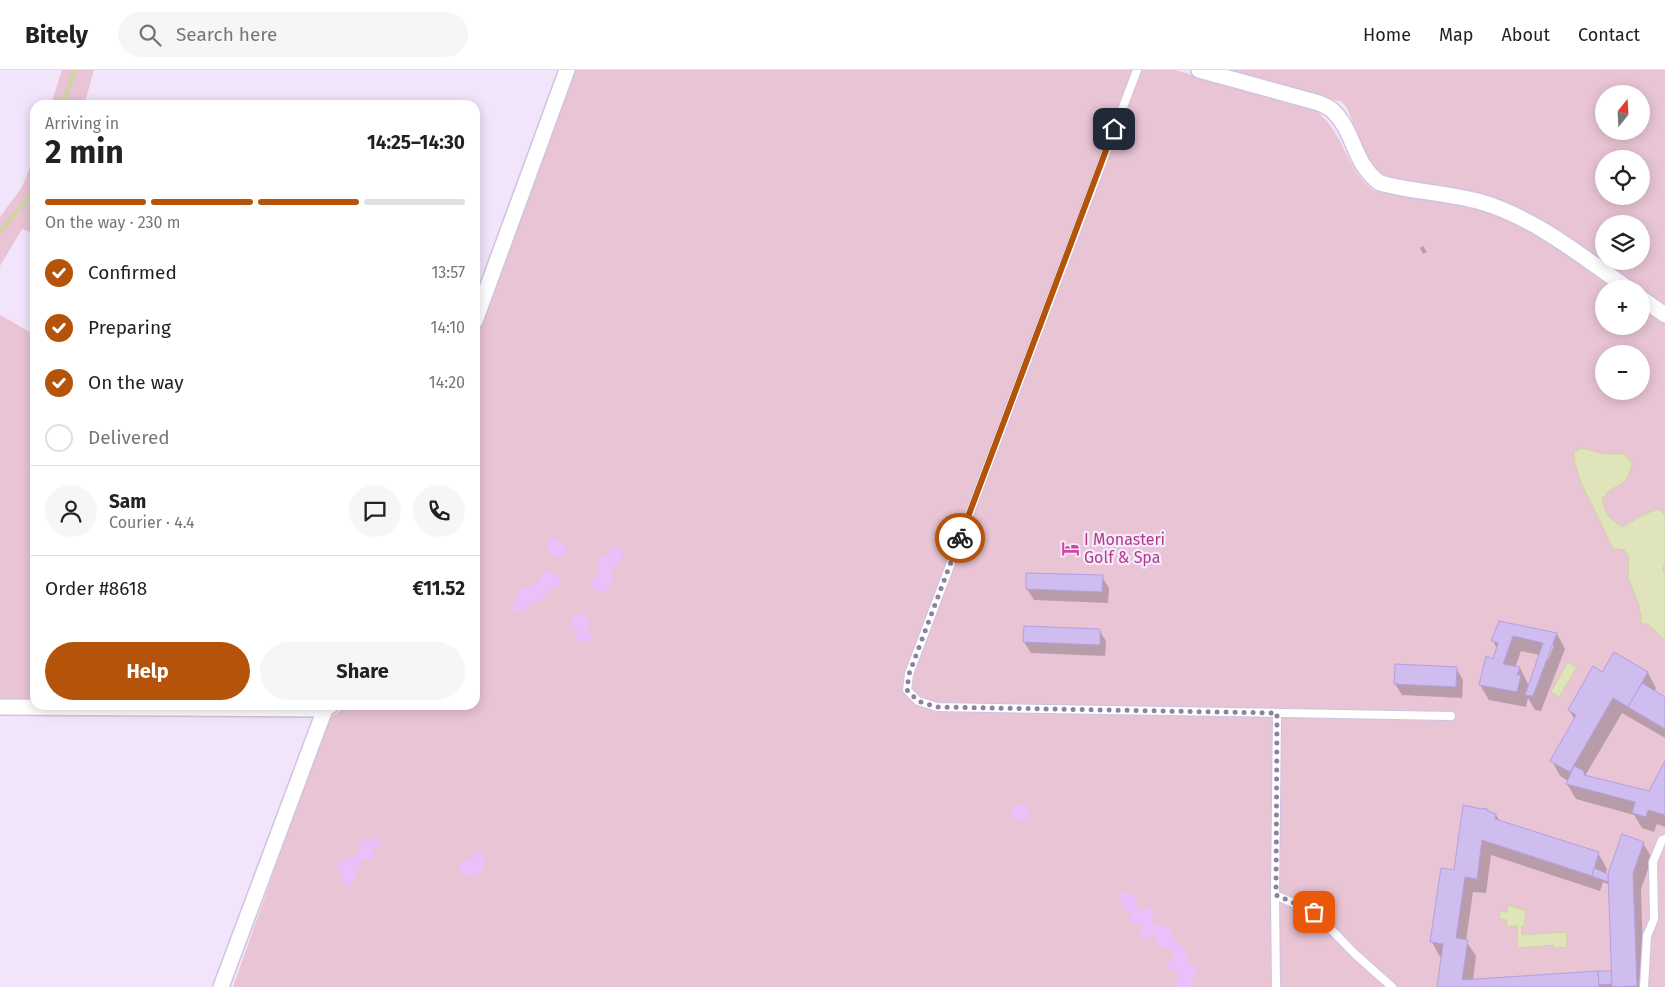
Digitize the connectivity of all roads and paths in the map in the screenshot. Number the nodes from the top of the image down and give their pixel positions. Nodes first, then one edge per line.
1 (567, 70) edge
2 (1137, 70) edge
3 (1198, 70) edge
4 (1616, 280) edge
5 (1650, 304) edge
6 (480, 307) edge
7 (1665, 315) edge
8 (0, 707) edge
9 (30, 707) edge
10 (327, 710) edge
11 (1277, 713) junction
12 (1451, 716) dead end
13 (1665, 839) edge
14 (1276, 895) junction
15 (221, 987) edge
16 (1276, 987) edge
17 (1392, 987) edge
18 (1644, 987) edge

1 - 6 street
2 - 11 lane
3 - 4 street
5 - 7 street
8 - 9 street
10 - 15 street
11 - 12 lane
11 - 14 lane
13 - 18 lane
14 - 16 lane
14 - 17 lane

